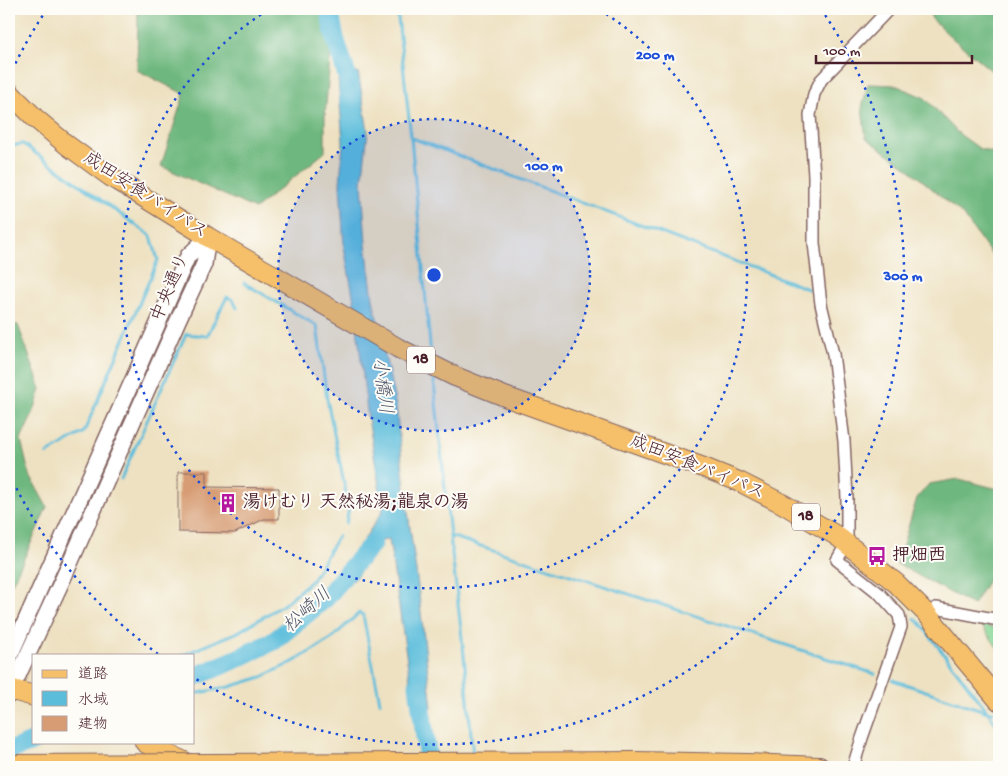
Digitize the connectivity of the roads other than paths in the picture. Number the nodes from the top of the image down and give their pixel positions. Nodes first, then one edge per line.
1 (889, 9) edge
2 (9, 92) edge
3 (208, 237) junction
4 (847, 542) junction
5 (927, 614) junction
6 (999, 620) edge
7 (9, 658) edge
8 (10, 692) edge
9 (32, 696) edge
10 (999, 701) edge
11 (148, 744) edge
12 (635, 762) junction
13 (9, 765) edge
14 (196, 767) edge
15 (571, 767) edge
16 (819, 767) edge
17 (853, 767) edge

1 - 4 street
2 - 3 main road, 成田安食バイパス / 18
3 - 4 main road, 成田安食バイパス / 18
3 - 7 street, 中央通り
3 - 8 street, 中央通り
4 - 5 main road, 成田安食バイパス / 18
4 - 17 street
5 - 6 street
5 - 10 main road, 成田安食バイパス / 18
8 - 9 highway
11 - 14 highway, bridge
12 - 13 highway, bridge
12 - 15 highway, bridge
12 - 16 highway

